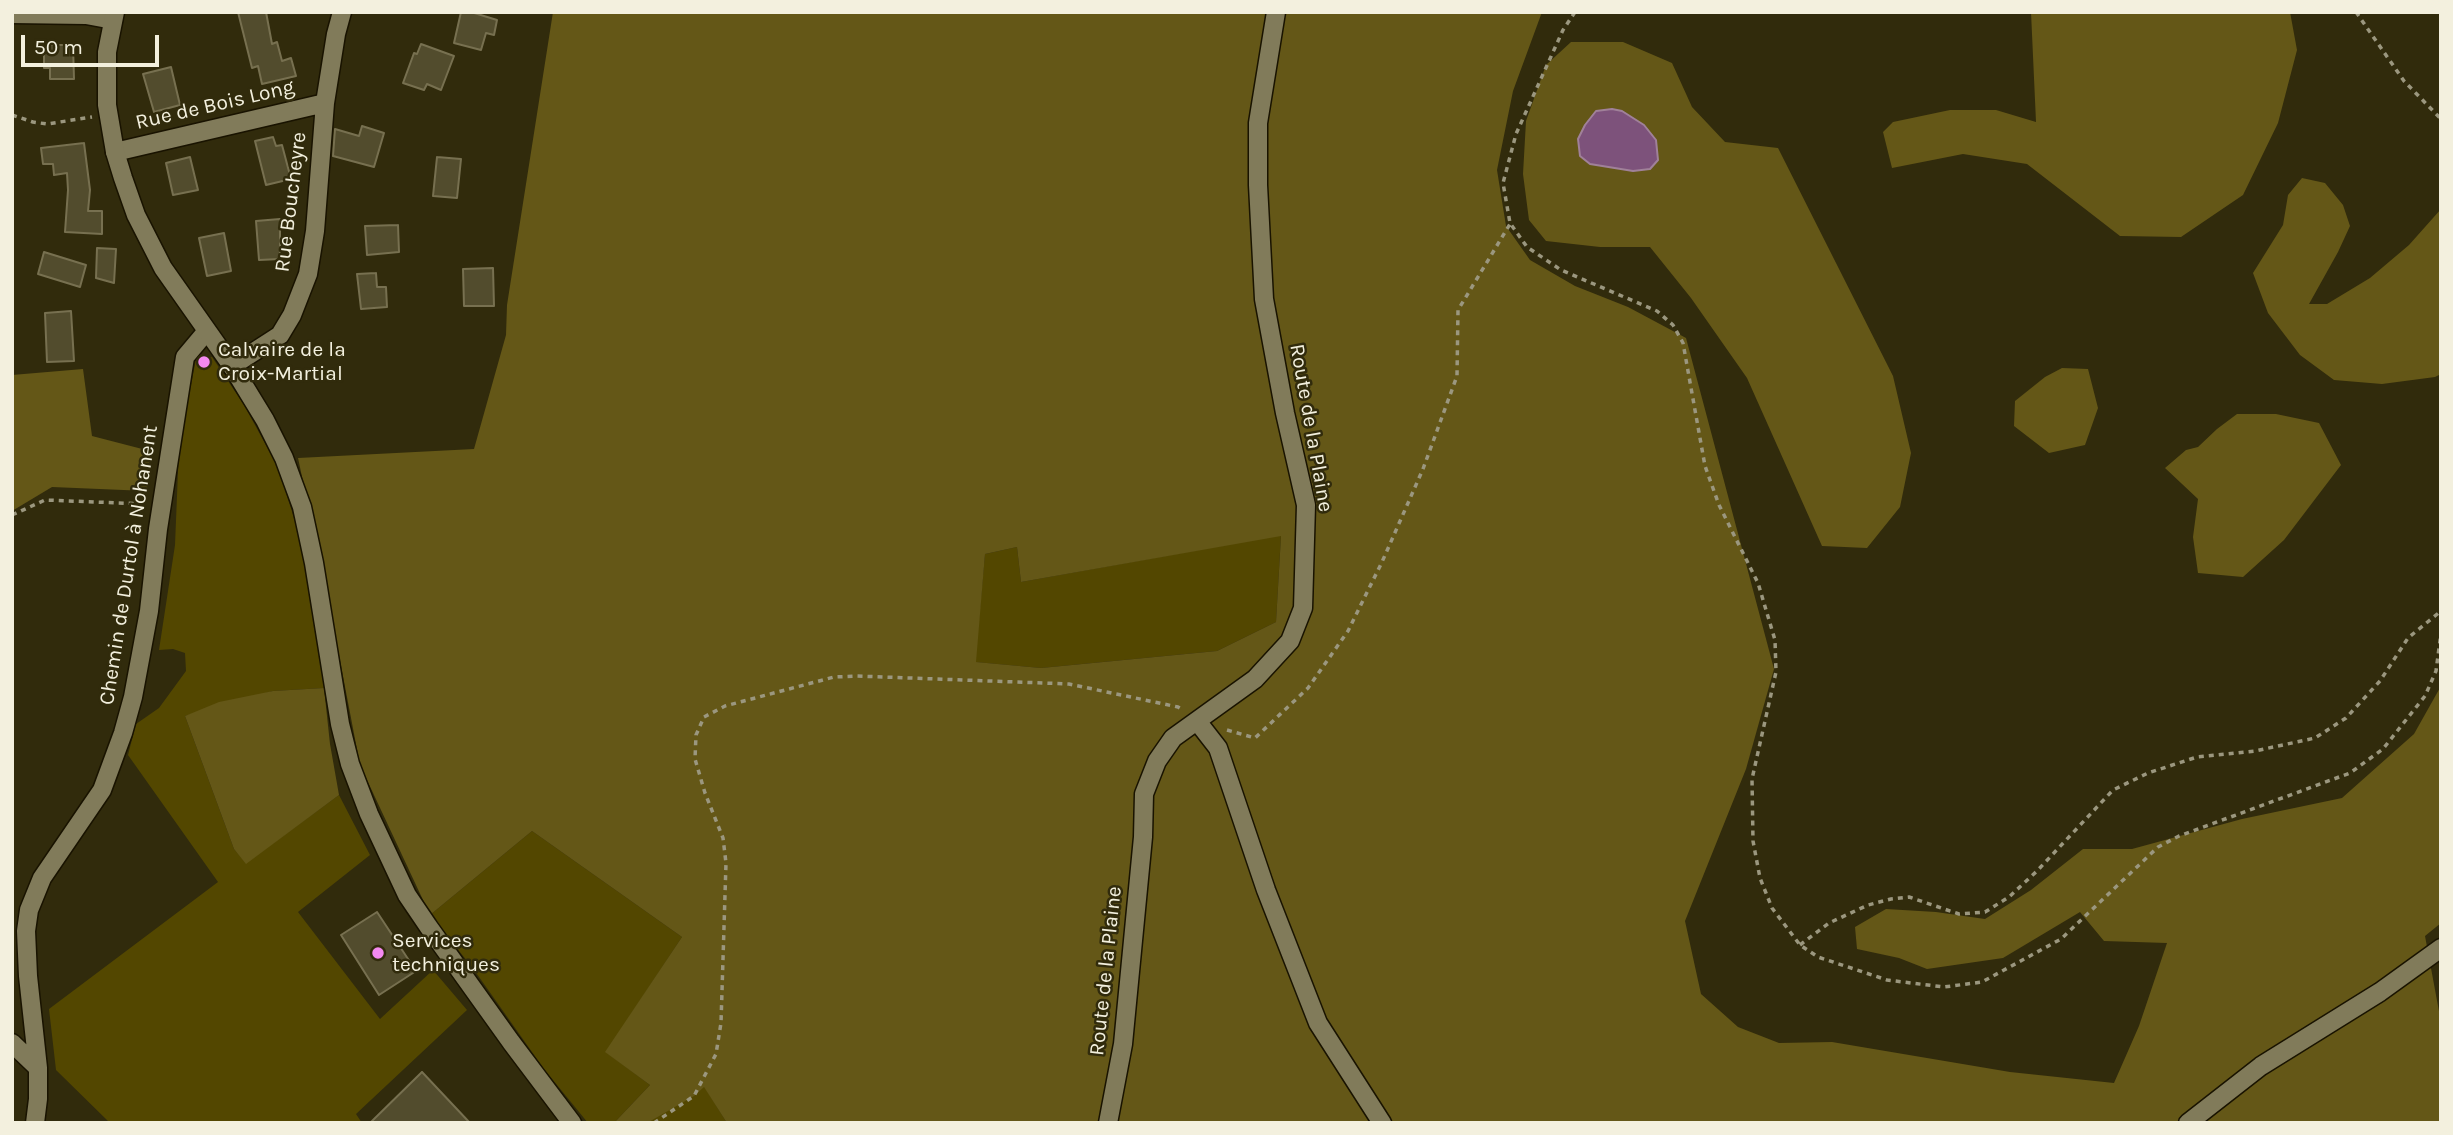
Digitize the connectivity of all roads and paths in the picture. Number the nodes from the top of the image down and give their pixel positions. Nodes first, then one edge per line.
1 (342, 12) edge
2 (1276, 12) edge
3 (1575, 12) edge
4 (2357, 12) edge
5 (12, 14) edge
6 (114, 16) edge
7 (325, 103) junction
8 (108, 113) junction
9 (12, 115) edge
10 (2441, 119) edge
11 (115, 152) junction
12 (1510, 223) junction
13 (206, 332) junction
14 (232, 366) junction
15 (162, 505) junction
16 (12, 515) edge
17 (2441, 611) edge
18 (2441, 633) edge
19 (1197, 720) junction
20 (1800, 945) junction
21 (2441, 948) edge
22 (12, 1043) edge
23 (38, 1068) junction
24 (35, 1123) edge
25 (572, 1123) edge
26 (654, 1123) edge
27 (1108, 1123) edge
28 (1382, 1123) edge
29 (2188, 1123) edge

1 - 7 street, Rue Boucheyre
2 - 19 street, Route de la Plaine
3 - 12 path
4 - 10 path
5 - 6 street
6 - 8 street
7 - 11 street, Rue de Bois Long
7 - 14 street, Rue Boucheyre
8 - 9 path
8 - 11 street
11 - 13 street
12 - 19 path
12 - 20 path
13 - 14 street
13 - 15 street, Chemin de Durtol à Nohanent
14 - 25 street
15 - 16 path
15 - 23 street, Chemin de Durtol à Nohanent
17 - 20 path
18 - 20 path
19 - 26 path
19 - 27 street, Route de la Plaine
19 - 28 street
21 - 29 street
22 - 23 street
23 - 24 street, Chemin de Durtol à Nohanent

